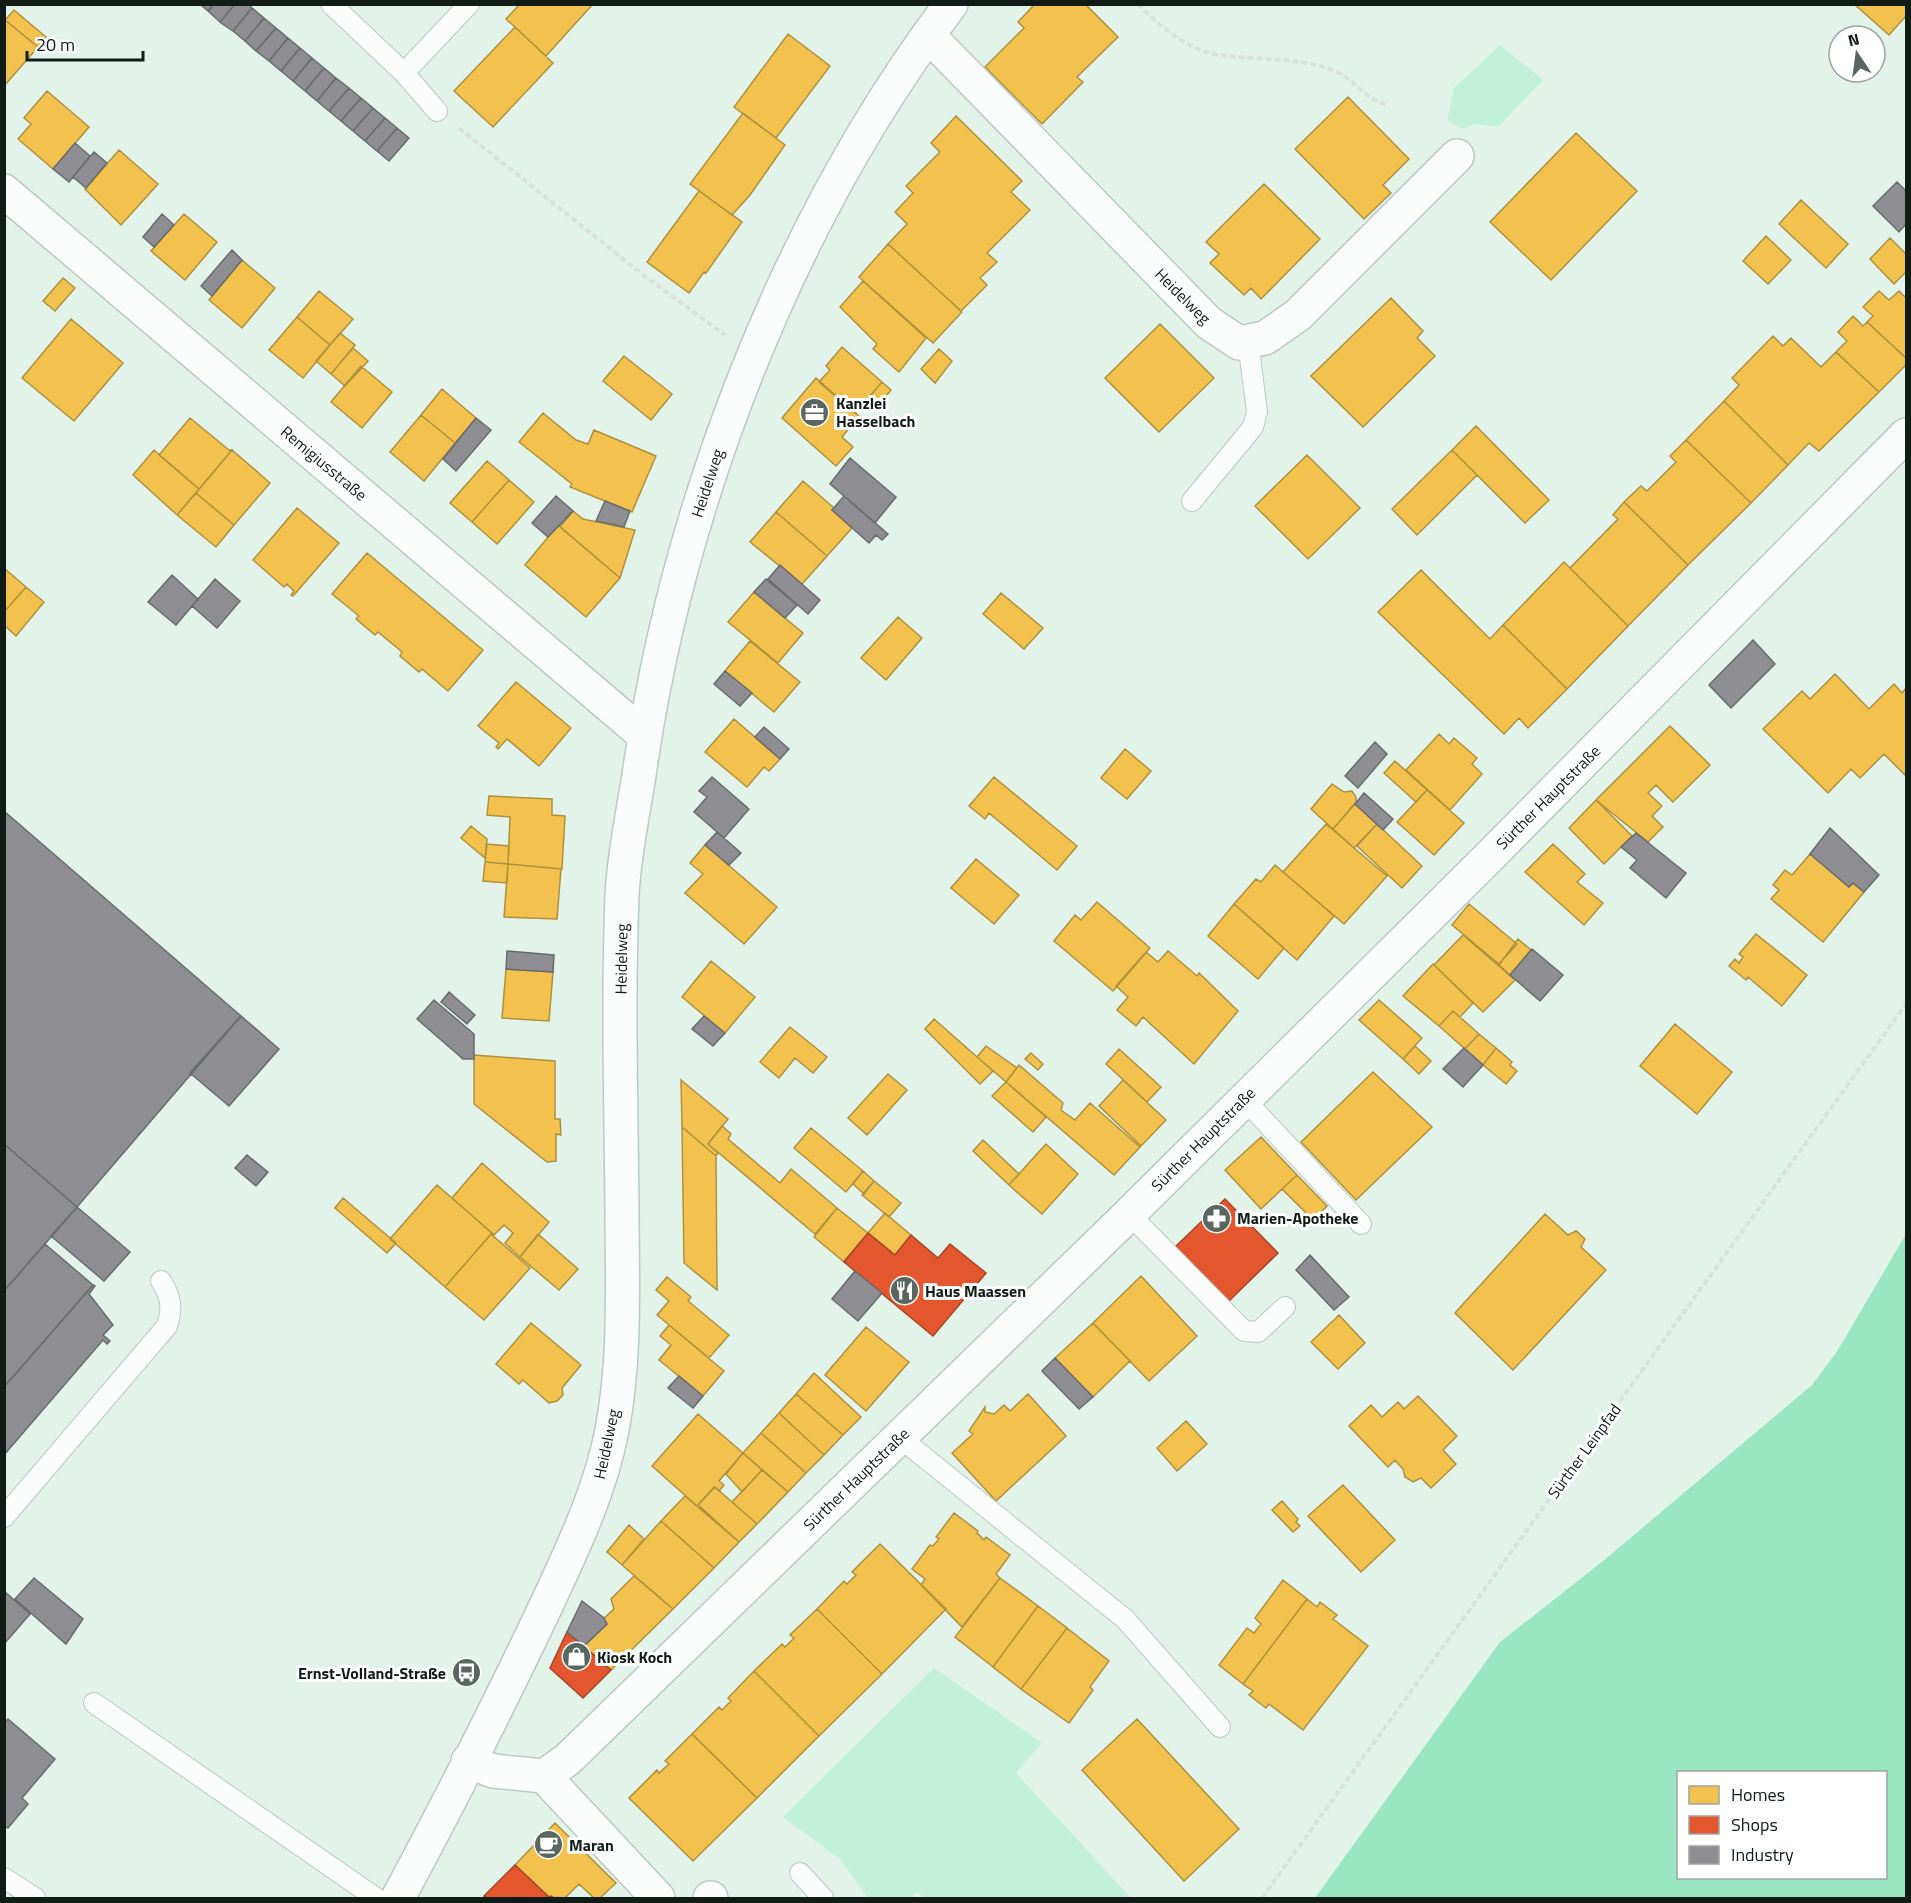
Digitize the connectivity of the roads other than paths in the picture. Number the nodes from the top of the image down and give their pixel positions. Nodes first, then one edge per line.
1 (331, 4) edge
2 (469, 4) edge
3 (951, 4) edge
4 (928, 35) junction
5 (404, 73) junction
6 (437, 111) road end
7 (1457, 156) dead end
8 (4, 191) edge
9 (1248, 341) junction
10 (1906, 435) edge
11 (1192, 501) dead end
12 (644, 735) junction
13 (1244, 1099) junction
14 (1129, 1214) junction
15 (1362, 1224) dead end
16 (161, 1281) dead end
17 (1285, 1308) dead end
18 (899, 1437) junction
19 (4, 1517) edge
20 (94, 1703) dead end
21 (1220, 1727) dead end
22 (468, 1761) junction
23 (544, 1776) junction
24 (800, 1872) dead end
25 (4, 1878) edge
26 (34, 1899) edge
27 (376, 1899) edge
28 (398, 1899) edge
29 (658, 1899) edge
30 (823, 1899) edge

1 - 5 lane
2 - 5 lane
3 - 4 street, Heidelweg
4 - 9 street, Heidelweg
4 - 12 street, Heidelweg
5 - 6 lane
7 - 9 street
8 - 12 street, Remigiusstraße
9 - 11 lane
10 - 13 street, Sürther Hauptstraße
12 - 22 street, Heidelweg
13 - 14 street, Sürther Hauptstraße
13 - 15 lane
14 - 17 lane
14 - 18 street, Sürther Hauptstraße
16 - 19 lane
18 - 21 lane
18 - 23 street, Sürther Hauptstraße
20 - 27 lane
22 - 23 street
22 - 28 street, Heidelweg
23 - 29 street
24 - 30 lane
25 - 26 lane

